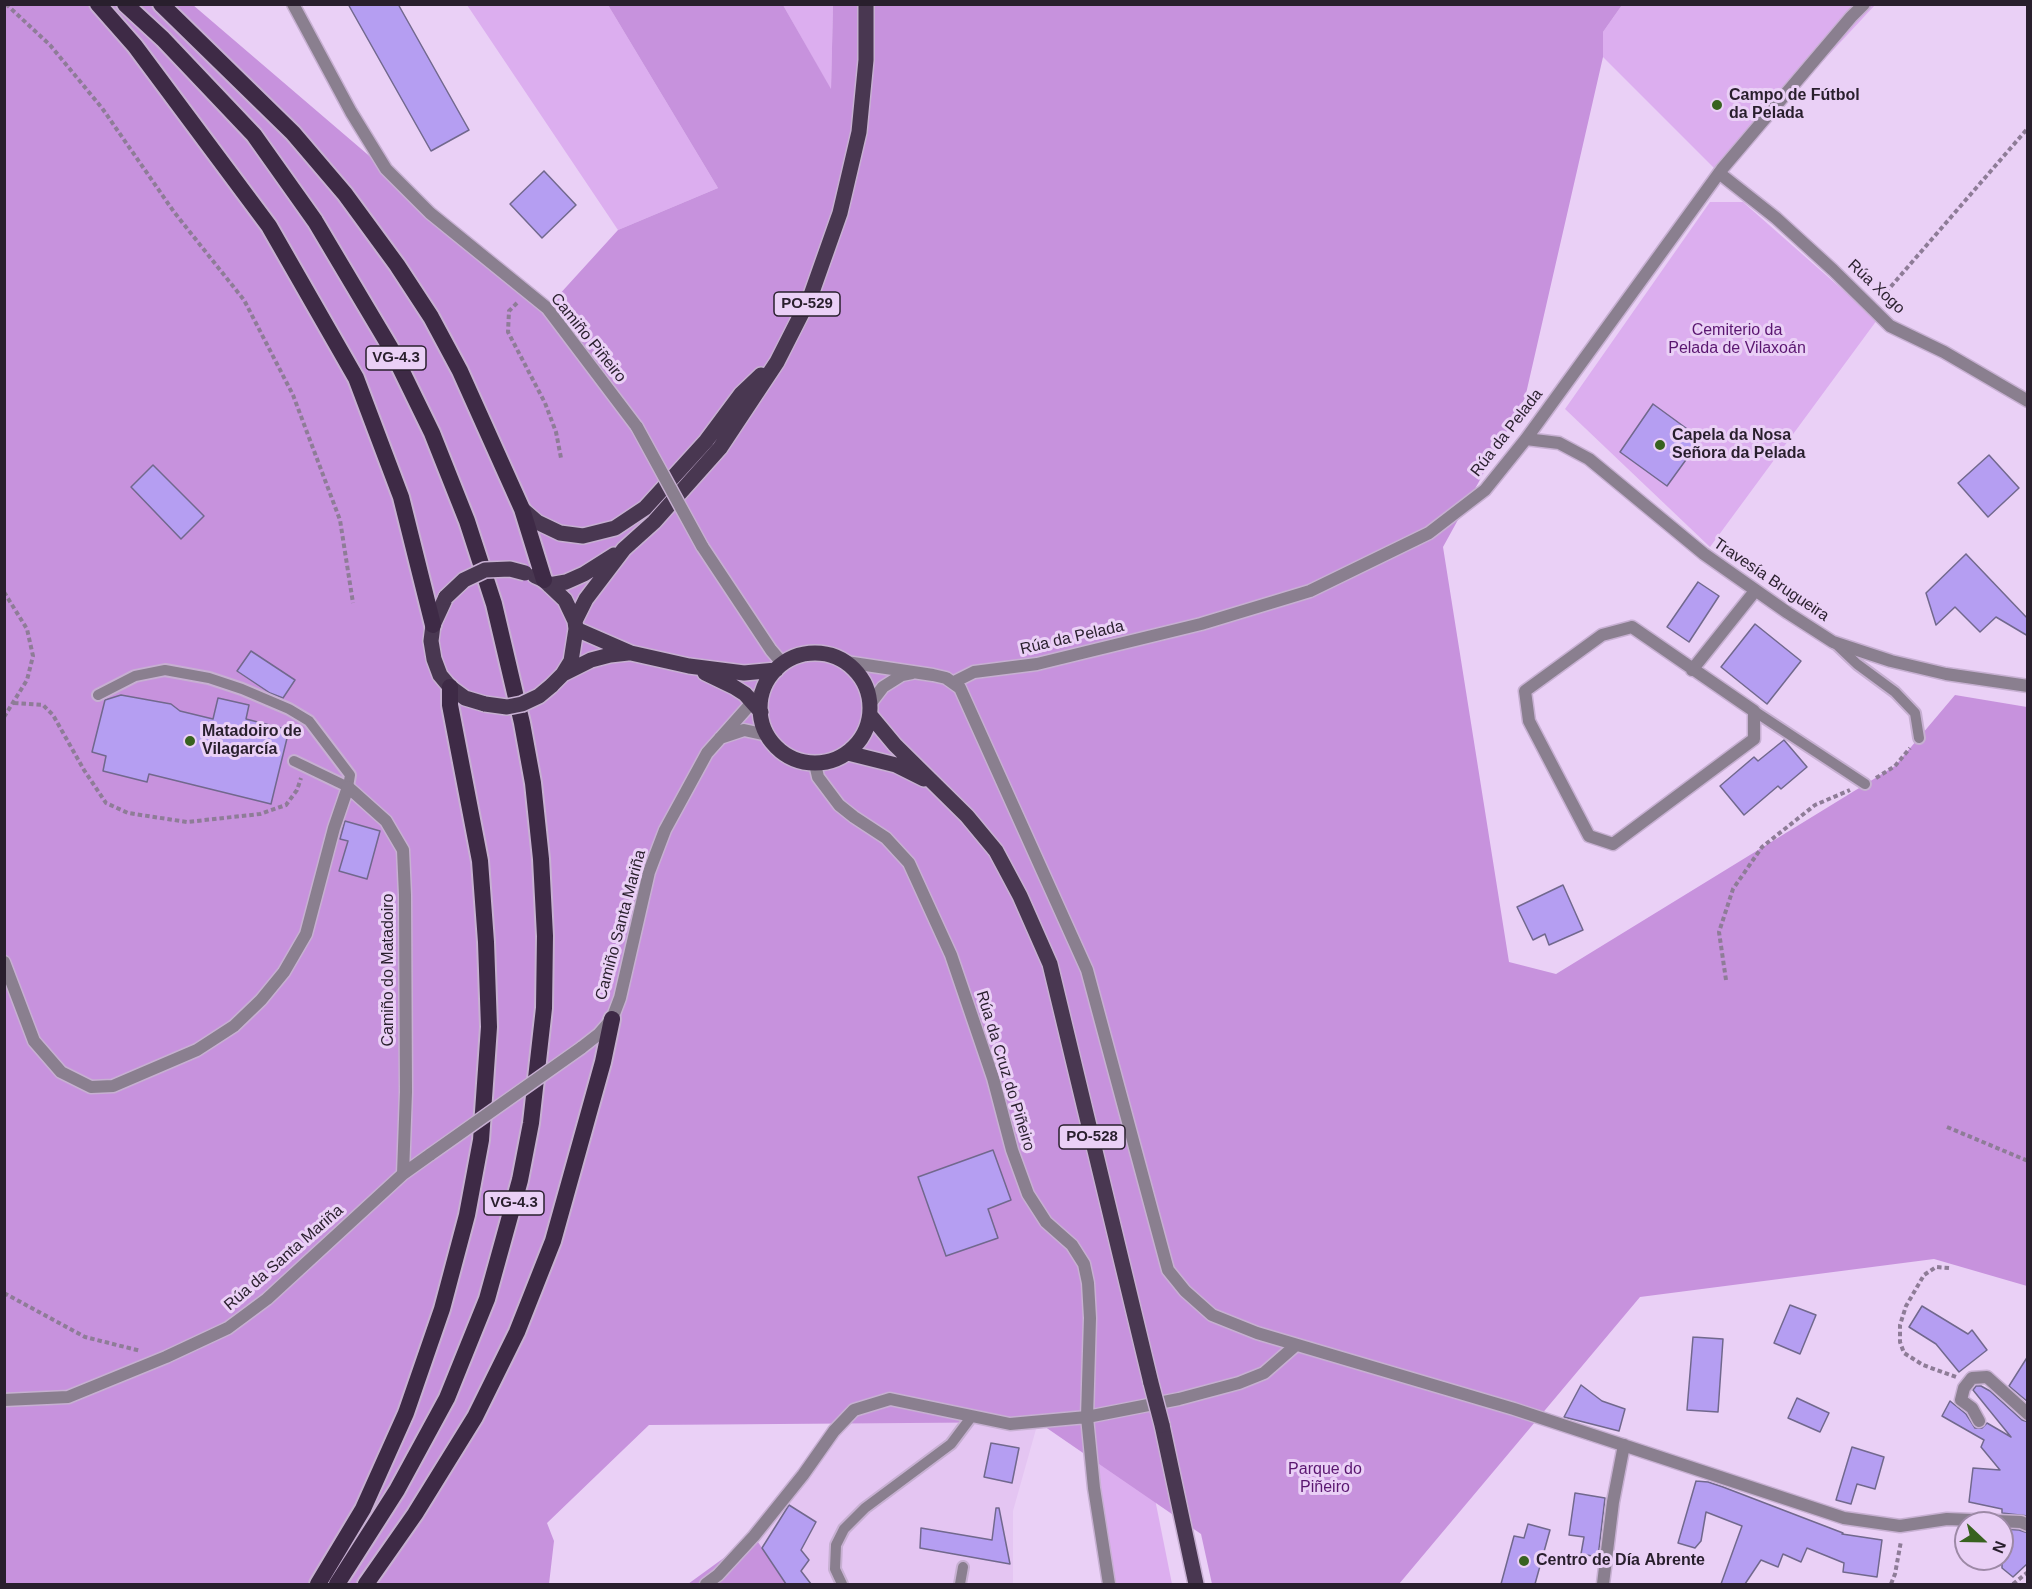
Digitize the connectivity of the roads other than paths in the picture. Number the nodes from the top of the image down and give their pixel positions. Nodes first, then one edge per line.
1 (98, 4) edge
2 (125, 4) edge
3 (161, 4) edge
4 (293, 4) edge
5 (866, 4) edge
6 (1864, 4) edge
7 (1719, 173) junction
8 (777, 362) junction
9 (2028, 401) edge
10 (1526, 438) junction
11 (522, 509) junction
12 (624, 549) junction
13 (547, 582) junction
14 (1755, 591) junction
15 (433, 625) junction
16 (576, 625) junction
17 (1833, 642) junction
18 (632, 653) junction
19 (846, 662) junction
20 (689, 666) junction
21 (779, 667) junction
22 (1692, 670) junction
23 (913, 673) junction
24 (563, 674) junction
25 (954, 682) junction
26 (2028, 686) edge
27 (450, 687) junction
28 (98, 695) dead end
29 (756, 707) junction
30 (870, 709) junction
31 (1754, 711) junction
32 (767, 735) junction
33 (719, 738) junction
34 (1919, 738) road end
35 (848, 753) junction
36 (294, 761) dead end
37 (815, 764) junction
38 (1865, 784) road end
39 (348, 787) junction
40 (946, 795) junction
41 (4, 962) edge
42 (612, 1019) junction
43 (403, 1174) junction
44 (1296, 1344) junction
45 (4, 1400) edge
46 (2028, 1414) edge
47 (972, 1416) junction
48 (1087, 1417) junction
49 (1979, 1421) dead end
50 (1624, 1445) junction
51 (2028, 1525) edge
52 (963, 1567) dead end
53 (318, 1584) edge
54 (337, 1584) edge
55 (366, 1584) edge
56 (706, 1584) edge
57 (842, 1584) edge
58 (960, 1584) edge
59 (1109, 1584) edge
60 (1196, 1584) edge
61 (1604, 1584) edge

1 - 15 highway
2 - 54 highway, VG-4.3
3 - 11 highway
4 - 21 street, Camiño Piñeiro, bridge
5 - 8 main road, PO-529
6 - 7 street, Rúa da Pelada
7 - 9 street, Rúa Xogo
7 - 10 street, Rúa da Pelada
8 - 11 main road
8 - 12 main road, PO-529
10 - 14 street, Travesía Brugueira
10 - 25 street, Rúa da Pelada
11 - 13 highway
12 - 13 main road, PO-529
12 - 16 main road, PO-529
13 - 15 main road, bridge
13 - 16 main road
14 - 17 street, Travesía Brugueira
14 - 22 street
15 - 27 main road
16 - 18 main road
16 - 24 main road
17 - 26 street, Travesía Brugueira
17 - 34 lane
18 - 20 main road
18 - 24 main road
19 - 21 main road
19 - 23 street
19 - 30 main road
20 - 21 main road
20 - 29 main road
21 - 29 main road
22 - 31 street
22 - 31 street
23 - 25 street
23 - 30 street
24 - 27 main road, bridge
25 - 44 street
27 - 53 highway
28 - 39 lane
29 - 32 main road
29 - 33 street, Camiño Santa Mariña
30 - 35 main road
30 - 40 main road, PO-528
31 - 38 lane
32 - 33 street
32 - 37 main road
33 - 42 street, Camiño Santa Mariña
35 - 37 main road
35 - 40 main road, PO-528
36 - 39 lane
37 - 48 street, Rúa da Cruz do Piñeiro
39 - 41 street
39 - 43 street, Camiño do Matadoiro
40 - 60 main road, PO-528, bridge
42 - 43 street, Camiño Santa Mariña, bridge
42 - 55 highway
43 - 45 street, Rúa da Santa Mariña
44 - 48 street
44 - 50 street
46 - 49 street
47 - 48 street
47 - 56 street
47 - 57 lane
48 - 59 street, Rúa da Cruz do Piñeiro
50 - 51 street
50 - 61 street
52 - 58 lane

